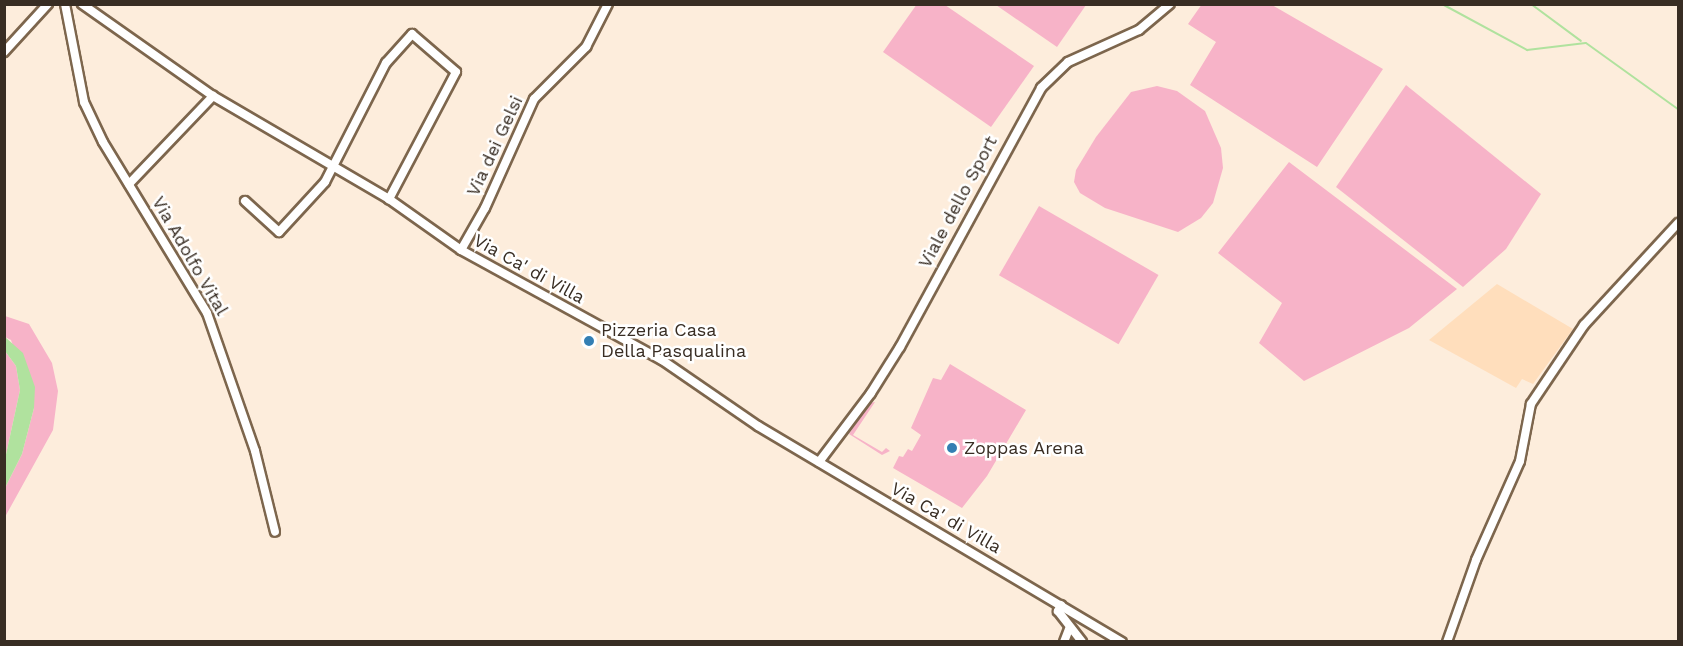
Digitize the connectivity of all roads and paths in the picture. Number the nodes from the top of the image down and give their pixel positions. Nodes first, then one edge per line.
1 (48, 4) edge
2 (65, 4) edge
3 (608, 4) edge
4 (1170, 4) edge
5 (88, 7) edge
6 (4, 52) edge
7 (213, 96) junction
8 (332, 167) junction
9 (129, 184) junction
10 (389, 200) junction
11 (245, 201) dead end
12 (1678, 223) edge
13 (461, 250) junction
14 (819, 462) junction
15 (275, 532) dead end
16 (1061, 605) junction
17 (1070, 629) junction
18 (1082, 641) edge
19 (1064, 642) edge
20 (1122, 642) edge
21 (1447, 642) edge

1 - 6 street
2 - 9 street, Via Adolfo Vital
3 - 13 street, Via dei Gelsi
4 - 14 street, Viale dello Sport
5 - 7 street, Via Ca' di Villa
7 - 8 street, Via Ca' di Villa
7 - 9 street
8 - 10 street, Via Ca' di Villa
8 - 10 street
8 - 11 street
9 - 15 street, Via Adolfo Vital
10 - 13 street, Via Ca' di Villa
12 - 21 street
13 - 14 street, Via Ca' di Villa
14 - 16 street, Via Ca' di Villa
16 - 17 street
16 - 20 street, Via Ca' di Villa
17 - 18 street
17 - 19 street

